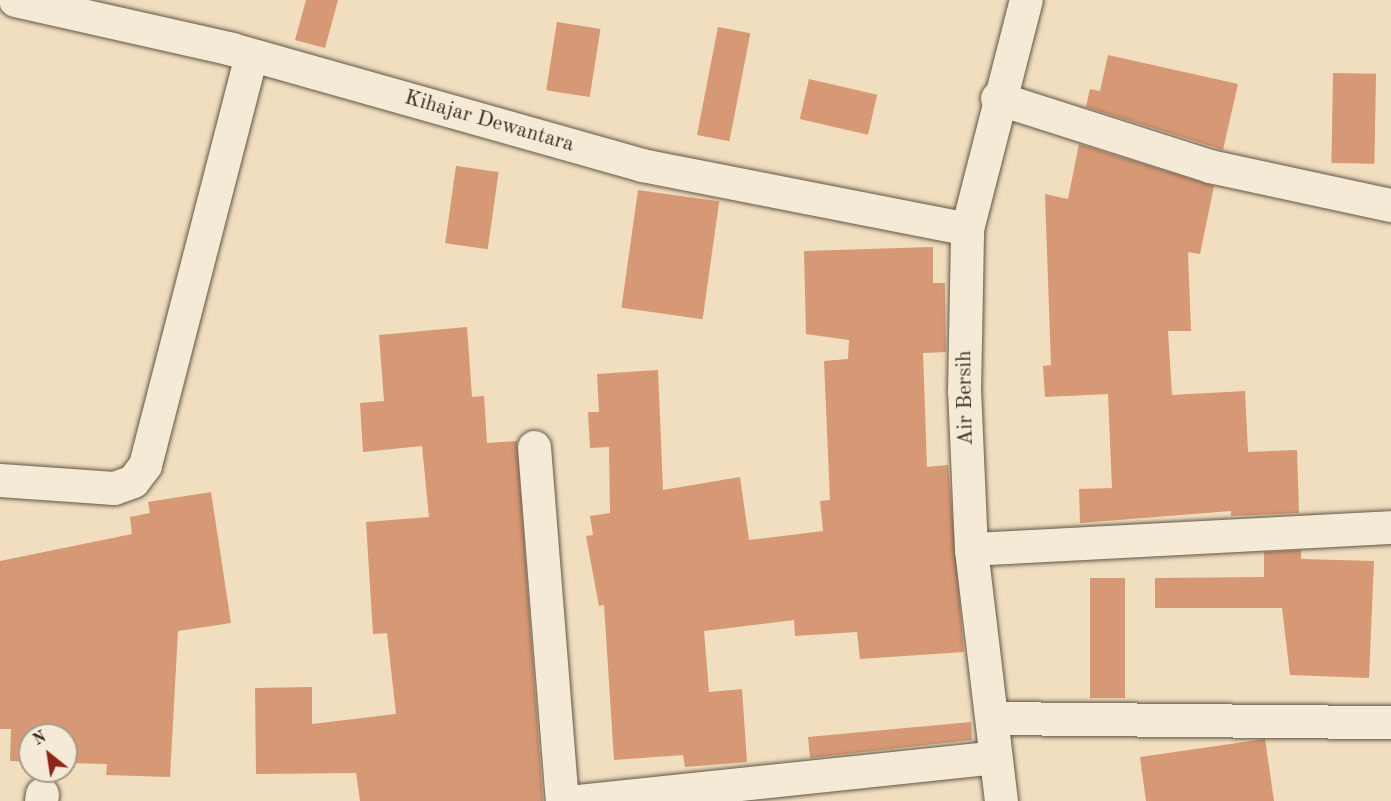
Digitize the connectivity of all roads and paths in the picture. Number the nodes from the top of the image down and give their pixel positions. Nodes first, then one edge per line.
1 (15, 0) edge
2 (1026, 0) edge
3 (251, 55) junction
4 (997, 98) junction
5 (1391, 205) edge
6 (967, 229) junction
7 (534, 447) dead end
8 (0, 480) edge
9 (1391, 527) edge
10 (971, 549) junction
11 (993, 717) junction
12 (1391, 722) edge
13 (994, 757) junction
14 (562, 801) edge
15 (578, 801) edge
16 (1001, 801) edge

1 - 3 street, Kihajar Dewantara
2 - 4 street, Air Bersih
3 - 6 street, Kihajar Dewantara
3 - 8 street
4 - 5 street
4 - 6 street, Air Bersih
6 - 10 street, Air Bersih
7 - 14 street
9 - 10 street
10 - 11 street, Air Bersih
11 - 12 street
11 - 13 street, Air Bersih
13 - 15 street
13 - 16 street, Air Bersih

